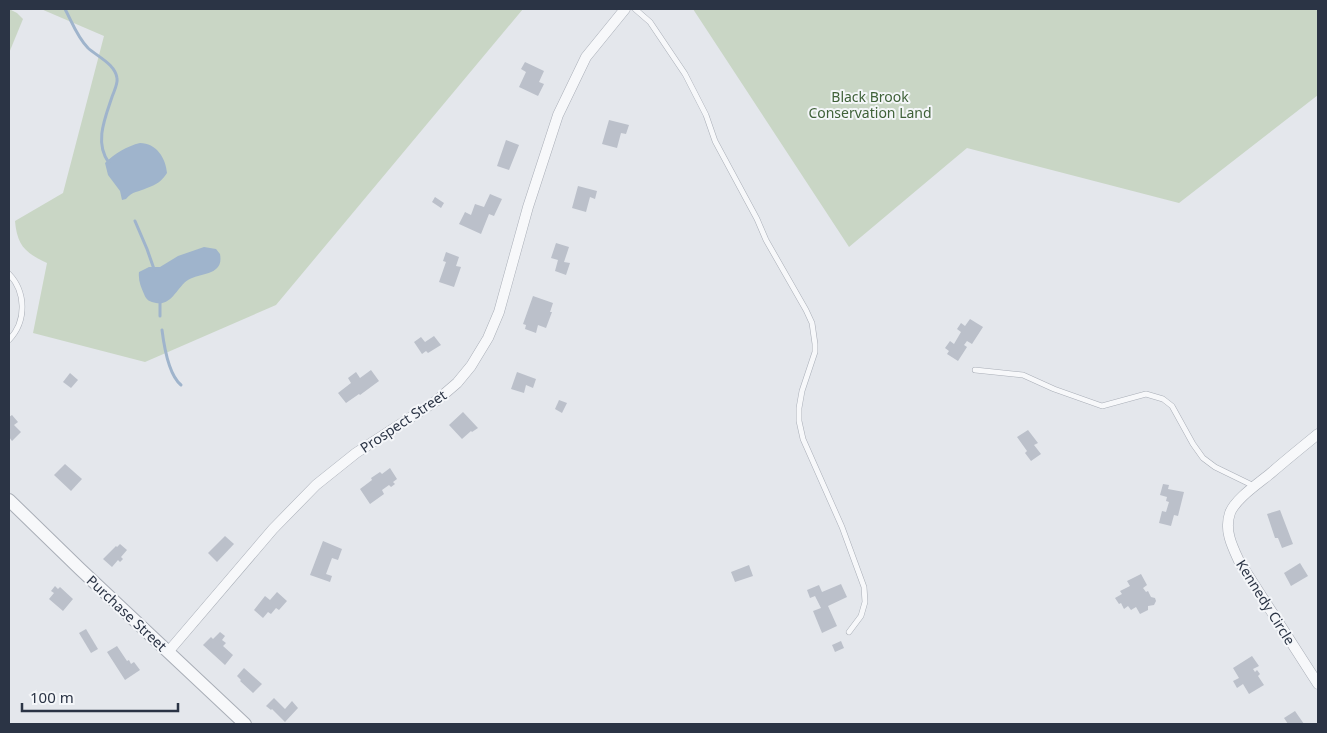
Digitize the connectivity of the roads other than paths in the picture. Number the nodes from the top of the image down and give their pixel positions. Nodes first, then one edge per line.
1 (625, 9) edge
2 (636, 9) edge
3 (9, 274) edge
4 (9, 340) edge
5 (975, 370) dead end
6 (1318, 434) edge
7 (1255, 486) junction
8 (9, 500) edge
9 (849, 632) dead end
10 (168, 652) junction
11 (1318, 684) edge
12 (245, 724) edge

1 - 10 street, Prospect Street
2 - 9 lane
3 - 4 lane
5 - 7 lane
6 - 7 street, Kennedy Circle
7 - 11 street, Kennedy Circle
8 - 10 street, Purchase Street
10 - 12 street, Purchase Street

